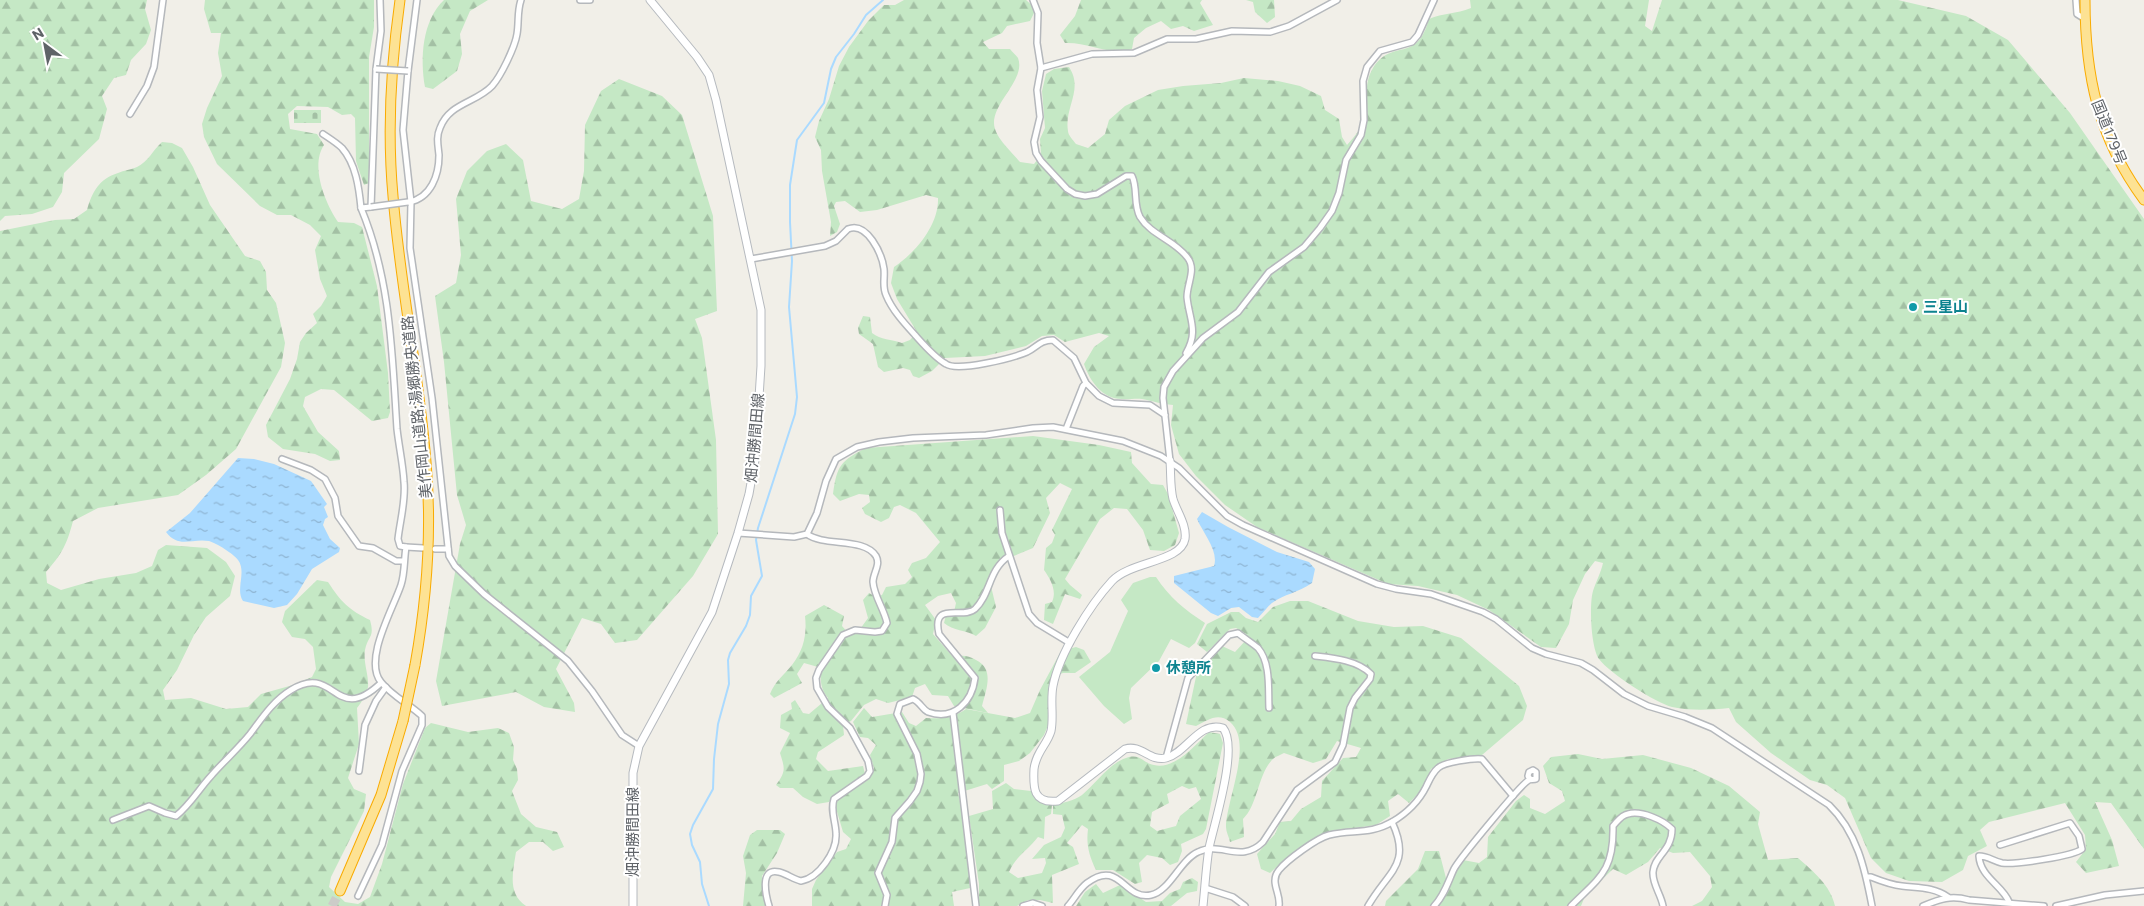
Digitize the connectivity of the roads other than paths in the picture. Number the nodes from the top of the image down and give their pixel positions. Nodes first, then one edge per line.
1 (163, 0) edge
2 (380, 0) edge
3 (400, 0) edge
4 (417, 0) edge
5 (521, 0) edge
6 (580, 0) edge
7 (590, 0) edge
8 (650, 0) edge
9 (1033, 0) edge
10 (1337, 0) edge
11 (1434, 0) edge
12 (2076, 0) edge
13 (2085, 0) edge
14 (2085, 18) junction
15 (1041, 68) junction
16 (376, 69) junction
17 (408, 71) junction
18 (130, 114) dead end
19 (322, 134) dead end
20 (2144, 200) edge
21 (410, 202) junction
22 (371, 207) junction
23 (361, 208) junction
24 (751, 259) junction
25 (1184, 358) junction
26 (1086, 383) junction
27 (1165, 415) junction
28 (1066, 429) junction
29 (282, 459) dead end
30 (1170, 461) junction
31 (1000, 510) dead end
32 (738, 533) junction
33 (807, 534) junction
34 (406, 547) junction
35 (423, 548) dead end
36 (435, 549) dead end
37 (448, 549) junction
38 (1009, 556) junction
39 (404, 561) junction
40 (1070, 644) junction
41 (1315, 656) dead end
42 (383, 685) junction
43 (1269, 708) dead end
44 (952, 713) junction
45 (639, 746) junction
46 (1166, 758) junction
47 (359, 771) dead end
48 (1530, 779) dead end
49 (1513, 796) junction
50 (113, 820) dead end
51 (1392, 822) junction
52 (2000, 845) dead end
53 (1209, 849) junction
54 (1867, 877) junction
55 (1205, 888) junction
56 (340, 891) tunnel mouth
57 (2144, 891) edge
58 (358, 896) dead end
59 (1948, 897) junction
60 (2009, 902) junction
61 (633, 906) edge
62 (768, 906) edge
63 (884, 906) edge
64 (976, 906) edge
65 (1023, 906) edge
66 (1042, 906) edge
67 (1068, 906) edge
68 (1203, 906) edge
69 (1244, 906) edge
70 (1280, 906) edge
71 (1368, 906) edge
72 (1434, 906) edge
73 (1571, 906) edge
74 (1663, 906) edge
75 (1872, 906) edge
76 (1923, 906) edge
77 (2044, 906) edge
78 (2056, 906) edge

1 - 18 street
2 - 16 street
3 - 56 highway, 美作岡山道路;湯郷勝央道路, bridge
4 - 17 street
5 - 21 street
6 - 7 street
8 - 24 main road, 畑沖勝間田線
9 - 15 street
10 - 15 street
11 - 25 street
12 - 14 street
13 - 14 highway, 国道179号
14 - 20 highway, 国道179号
15 - 25 street
16 - 17 street, bridge
16 - 22 street
17 - 21 street
19 - 23 street
21 - 22 street, bridge
21 - 37 street
22 - 23 street
23 - 34 street
24 - 26 street
24 - 32 main road, 畑沖勝間田線
25 - 27 street
26 - 27 street
26 - 28 street
27 - 30 street
28 - 30 street
28 - 33 street
29 - 39 street
30 - 40 main road
30 - 54 street
31 - 38 street
32 - 33 street
32 - 45 main road, 畑沖勝間田線
33 - 62 street
34 - 35 street
34 - 39 street
36 - 37 street
37 - 45 street
38 - 40 street
38 - 44 street
39 - 42 street
40 - 46 main road
41 - 53 street
42 - 47 street
42 - 50 street
42 - 58 street
43 - 46 street
44 - 63 street
44 - 64 street
45 - 61 main road, 畑沖勝間田線
46 - 53 main road
48 - 49 street
49 - 51 street
49 - 72 street
51 - 70 street
51 - 71 street
52 - 60 street
53 - 55 main road
53 - 67 street
54 - 59 street
54 - 75 street
55 - 68 main road
55 - 69 street
57 - 78 street
59 - 60 street
59 - 76 street
60 - 77 street
65 - 66 street
73 - 74 street

